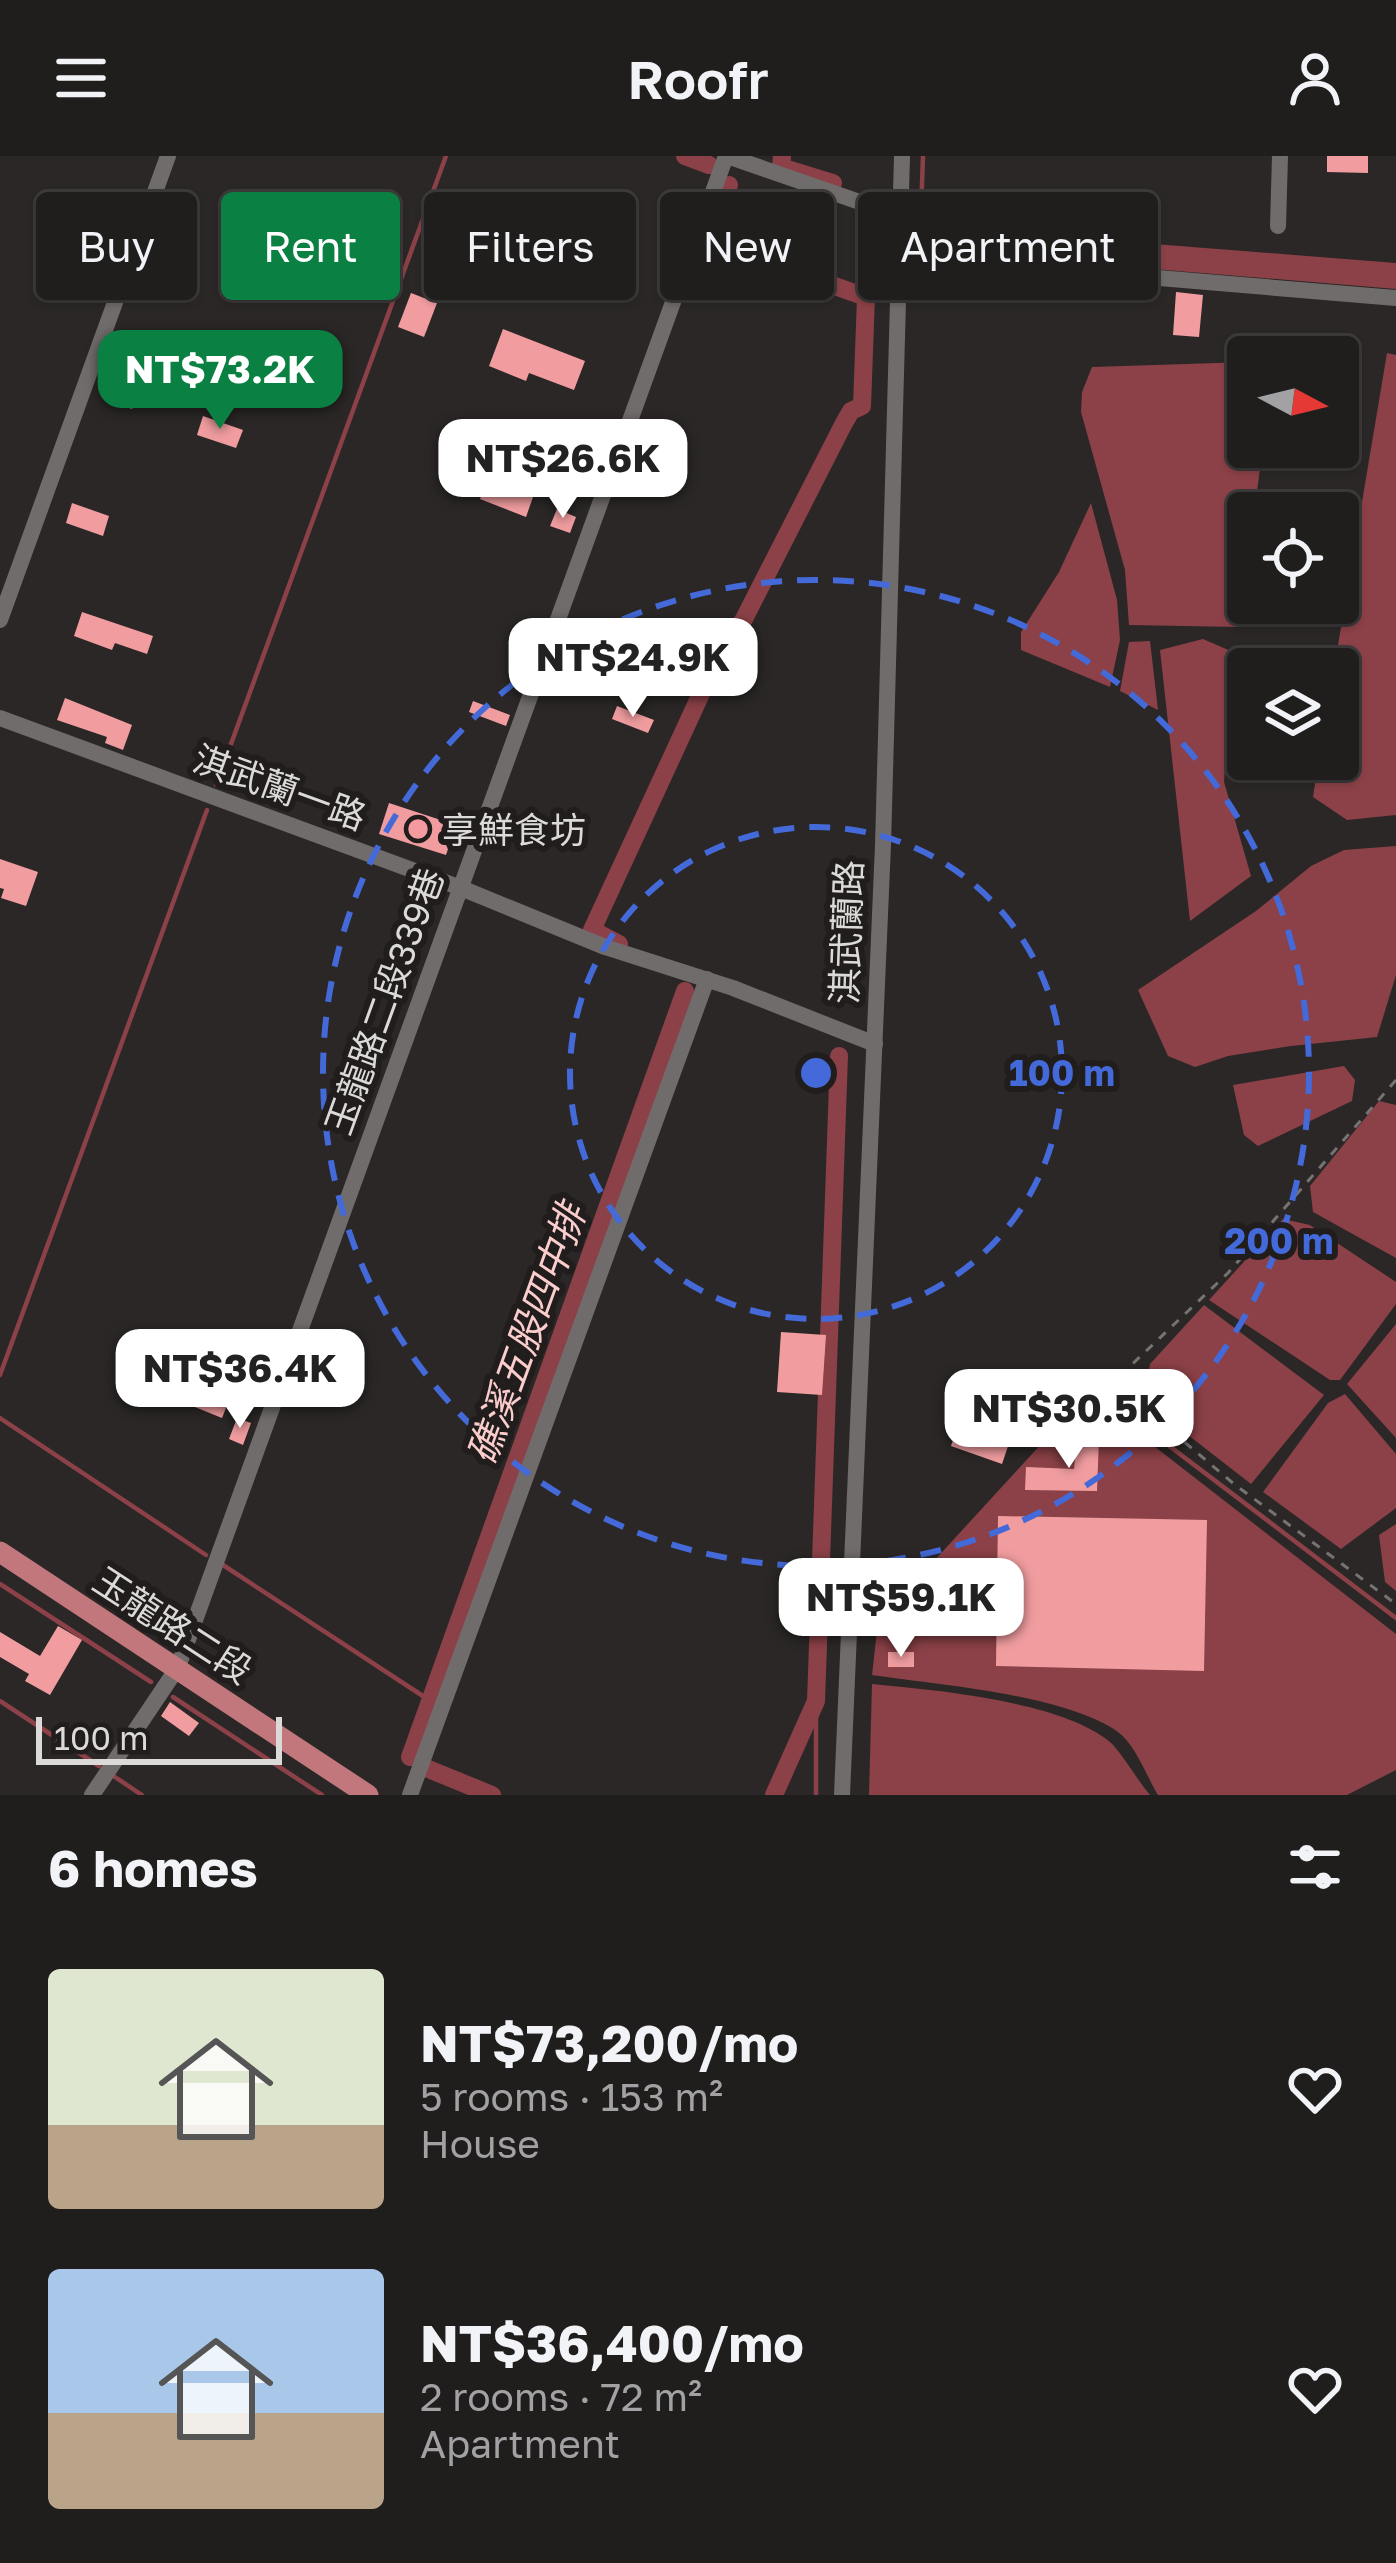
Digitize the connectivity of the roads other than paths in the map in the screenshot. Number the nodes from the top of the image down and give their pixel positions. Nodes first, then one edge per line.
1 (168, 156) edge
2 (727, 156) edge
3 (902, 156) edge
4 (1280, 156) edge
5 (901, 192) edge
6 (858, 201) edge
7 (1278, 226) dead end
8 (1158, 278) edge
9 (1396, 298) edge
10 (895, 300) edge
11 (0, 620) edge
12 (0, 718) edge
13 (461, 888) junction
14 (706, 979) junction
15 (875, 1044) junction
16 (0, 1552) edge
17 (178, 1666) junction
18 (92, 1795) edge
19 (368, 1795) edge
20 (410, 1795) edge
21 (842, 1795) edge

1 - 11 street
2 - 6 street
2 - 13 street, 玉龍路二段339巷
3 - 5 street, 淇武蘭路
4 - 7 street
8 - 9 street
10 - 15 street, 淇武蘭路
12 - 13 street, 淇武蘭一路
13 - 14 street, 淇武蘭一路
13 - 17 street, 玉龍路二段339巷
14 - 15 street, 淇武蘭一路
14 - 20 street
15 - 21 street, 淇武蘭路
16 - 17 main road, 玉龍路二段
17 - 18 street, 玉龍路二段339巷
17 - 19 main road, 玉龍路二段

